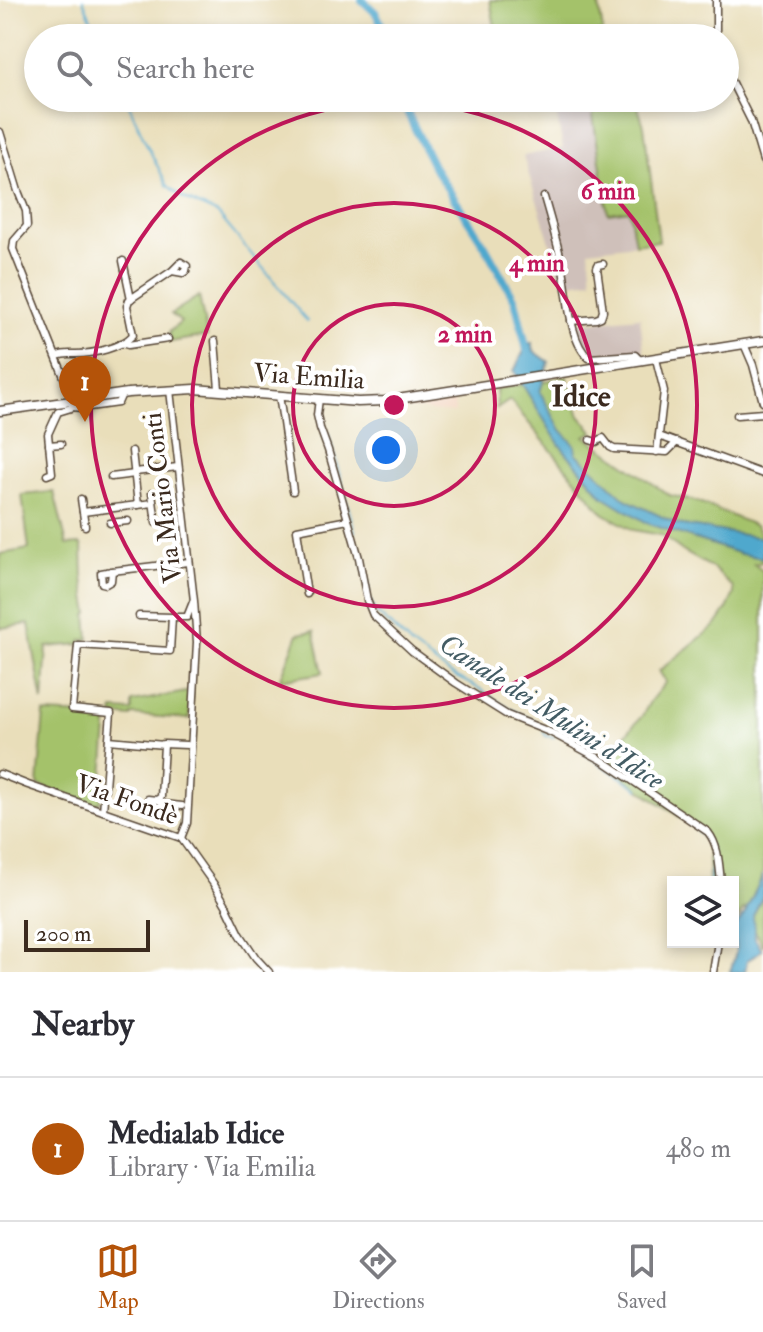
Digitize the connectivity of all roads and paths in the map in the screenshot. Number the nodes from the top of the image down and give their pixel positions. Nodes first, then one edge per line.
1 (716, 0) edge
2 (716, 24) edge
3 (739, 97) edge
4 (0, 132) edge
5 (763, 161) edge
6 (544, 197) dead end
7 (123, 261) dead end
8 (603, 264) dead end
9 (172, 271) dead end
10 (131, 299) junction
11 (571, 321) junction
12 (763, 338) edge
13 (168, 339) dead end
14 (215, 341) dead end
15 (121, 343) junction
16 (748, 344) junction
17 (57, 356) junction
18 (656, 359) junction
19 (637, 362) junction
20 (219, 389) junction
21 (170, 390) junction
22 (120, 394) junction
23 (279, 395) junction
24 (319, 399) junction
25 (763, 402) edge
26 (73, 404) junction
27 (48, 406) junction
28 (0, 411) edge
29 (763, 413) edge
30 (56, 414) junction
31 (737, 415) dead end
32 (659, 436) junction
33 (590, 440) dead end
34 (677, 442) junction
35 (61, 444) dead end
36 (49, 445) junction
37 (132, 451) dead end
38 (657, 452) junction
39 (178, 467) junction
40 (135, 473) junction
41 (763, 474) edge
42 (47, 475) dead end
43 (111, 477) dead end
44 (293, 491) dead end
45 (152, 493) dead end
46 (81, 499) dead end
47 (153, 503) junction
48 (138, 505) junction
49 (117, 508) junction
50 (83, 512) junction
51 (348, 520) junction
52 (128, 521) dead end
53 (156, 523) dead end
54 (85, 526) dead end
55 (189, 562) junction
56 (112, 571) dead end
57 (307, 594) dead end
58 (194, 601) junction
59 (139, 616) dead end
60 (172, 617) junction
61 (109, 740) junction
62 (162, 744) junction
63 (187, 745) dead end
64 (0, 774) edge
65 (148, 799) dead end
66 (158, 800) junction
67 (182, 806) dead end
68 (103, 811) junction
69 (181, 838) junction
70 (720, 876) edge
71 (717, 948) edge
72 (269, 972) edge
73 (713, 972) edge

1 - 2 street
3 - 5 street
4 - 17 street
6 - 11 street, Via Emilia
7 - 10 street
8 - 11 street
9 - 10 street
10 - 15 street
11 - 19 street, Via Emilia
12 - 16 main road, Via Emilia
13 - 15 street
14 - 20 street, Via Emilia
15 - 17 street
16 - 18 main road, Via Emilia
16 - 25 street
17 - 26 street
18 - 19 main road, Via Emilia
18 - 32 street
19 - 24 main road, Via Emilia
20 - 21 main road, Via Emilia
20 - 23 main road, Via Emilia
21 - 22 main road, Via Emilia
21 - 39 street, Via Mario Conti
22 - 26 main road, Via Emilia
22 - 26 street, Via Emilia
23 - 24 main road, Via Emilia
23 - 44 street
24 - 51 street
26 - 27 main road, Via Emilia
26 - 30 street, Via Emilia
27 - 28 main road, Via Emilia
27 - 30 street
29 - 31 street
30 - 36 street
32 - 34 street
32 - 38 street
33 - 38 street
34 - 38 street
34 - 41 street
35 - 36 street
36 - 42 street
37 - 40 street
39 - 40 street
39 - 55 street, Via Mario Conti
40 - 43 street
40 - 48 street
45 - 47 street
46 - 50 street
47 - 48 street
47 - 53 street
48 - 49 street
49 - 50 street
49 - 52 street
50 - 54 street
51 - 57 street
51 - 70 street
55 - 56 street
55 - 58 street, Via Mario Conti
58 - 60 street, Via Mario Conti
58 - 69 street, Via Mario Conti
59 - 60 street
60 - 61 street, Via Mario Conti
61 - 62 street
61 - 68 street
62 - 63 street
62 - 66 street
64 - 68 street, Via Fondè
65 - 66 street
66 - 67 street
68 - 69 street, Via Fondè
69 - 72 street, Via Fondè
71 - 73 street

